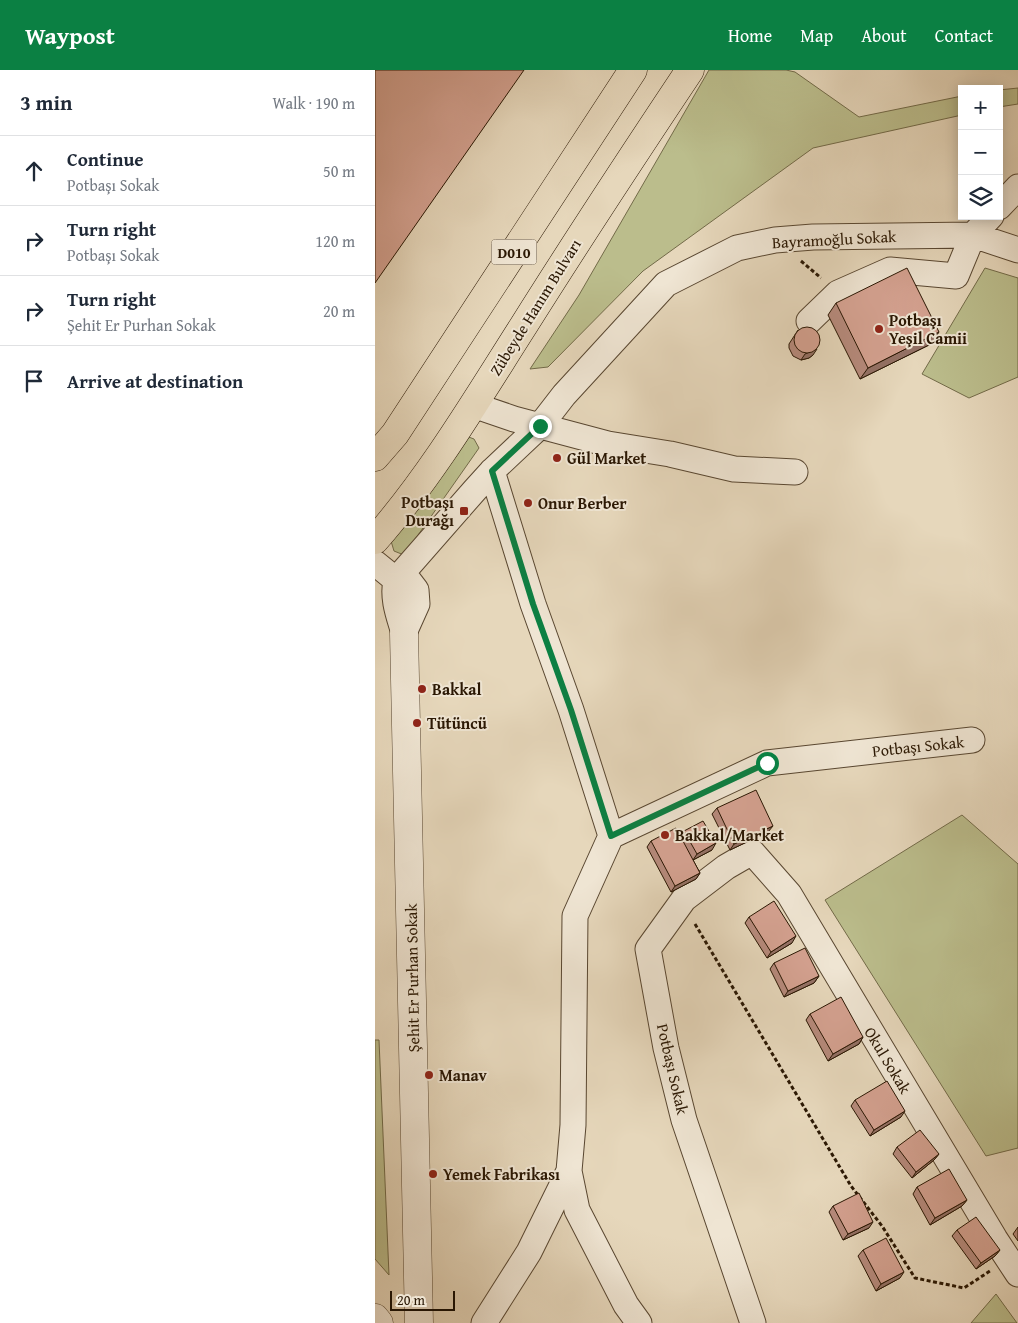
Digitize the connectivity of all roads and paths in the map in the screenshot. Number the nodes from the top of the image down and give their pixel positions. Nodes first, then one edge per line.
1 (633, 70) edge
2 (689, 70) edge
3 (1018, 187) edge
4 (1003, 203) edge
5 (987, 220) edge
6 (973, 235) junction
7 (775, 240) junction
8 (1018, 250) edge
9 (838, 293) junction
10 (809, 321) dead end
11 (473, 406) junction
12 (540, 426) junction
13 (375, 457) edge
14 (492, 471) junction
15 (795, 472) dead end
16 (375, 540) edge
17 (375, 563) edge
18 (400, 576) junction
19 (404, 633) joint
20 (972, 740) dead end
21 (611, 836) junction
22 (752, 852) joint
23 (682, 902) junction
24 (569, 1171) junction
25 (1013, 1266) edge
26 (375, 1318) edge
27 (379, 1323) edge
28 (419, 1323) edge
29 (483, 1323) edge
30 (639, 1323) edge
31 (753, 1323) edge

1 - 13 highway, D010
2 - 11 highway, Zübeyde Hanım Bulvarı / D010
3 - 4 street
5 - 6 street
6 - 7 street, Bayramoğlu Sokak
6 - 8 street, Bayramoğlu Sokak
6 - 9 street
7 - 9 path
7 - 12 street, Bayramoğlu Sokak
9 - 10 street
11 - 12 street
11 - 16 highway, Zübeyde Hanım Bulvarı / D010
12 - 14 street
12 - 15 street
14 - 18 street
14 - 21 street
17 - 18 street
18 - 19 street, Şehit Er Purhan Sokak
19 - 28 street, Şehit Er Purhan Sokak
20 - 21 street, Potbaşı Sokak
21 - 24 street
22 - 23 street, Potbaşı Sokak
22 - 25 street, Okul Sokak
23 - 25 path
23 - 31 street, Potbaşı Sokak
24 - 29 street
24 - 30 street
26 - 27 street

